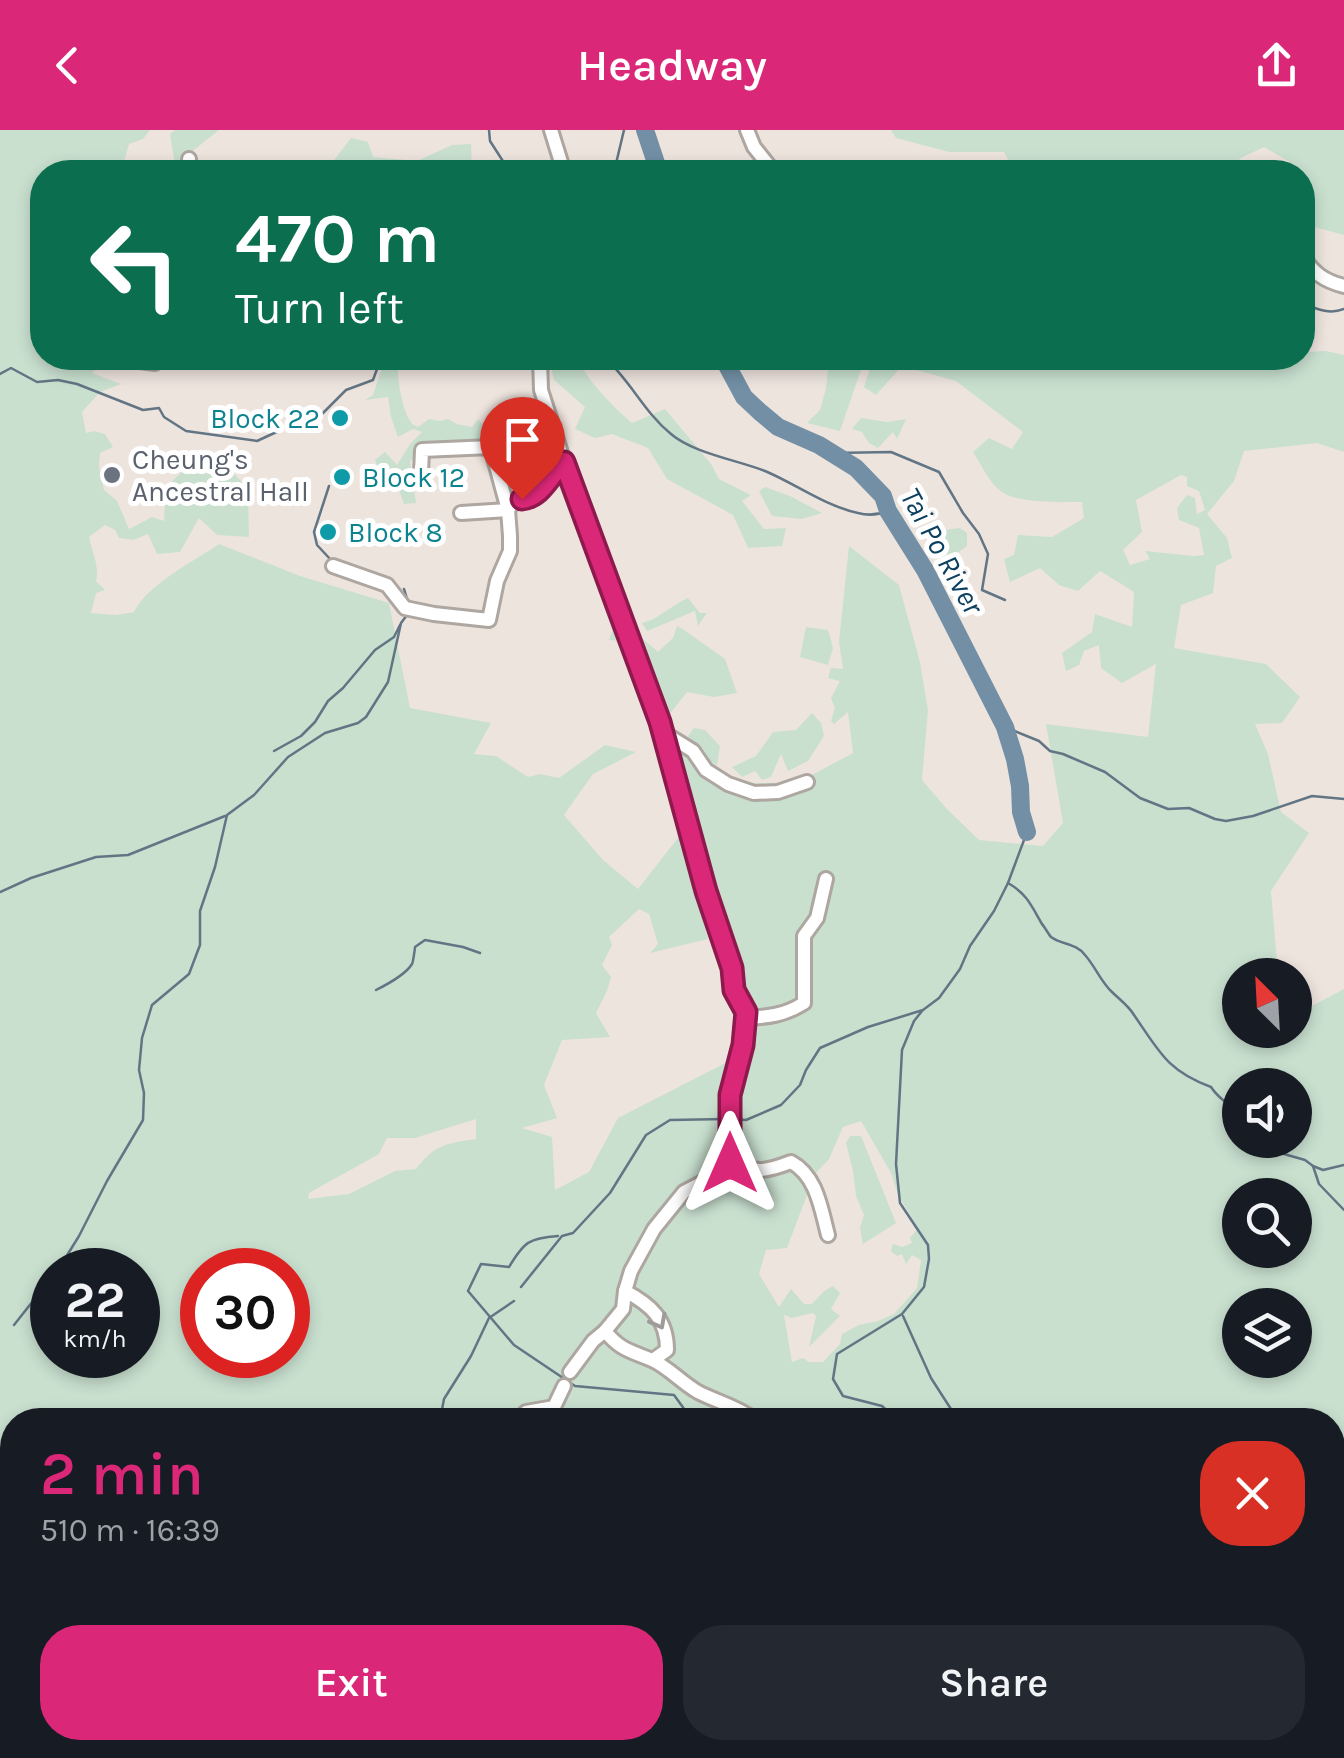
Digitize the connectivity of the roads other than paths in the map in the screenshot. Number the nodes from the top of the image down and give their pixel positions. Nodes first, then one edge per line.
1 (551, 130) edge
2 (748, 130) edge
3 (560, 160) edge
4 (764, 160) edge
5 (1315, 272) edge
6 (1344, 286) edge
7 (540, 370) edge
8 (564, 462) junction
9 (421, 474) dead end
10 (508, 510) junction
11 (462, 513) dead end
12 (333, 566) dead end
13 (664, 733) junction
14 (807, 782) dead end
15 (826, 879) dead end
16 (746, 1018) junction
17 (730, 1163) junction
18 (828, 1235) dead end
19 (625, 1291) junction
20 (605, 1331) junction
21 (653, 1360) junction
22 (548, 1408) edge
23 (738, 1408) edge

1 - 3 street
2 - 4 street
5 - 6 street
7 - 8 street
8 - 10 street
8 - 13 street
9 - 10 street
10 - 11 street
10 - 12 street
13 - 14 street
13 - 16 street
15 - 16 street
16 - 17 street
17 - 18 street
17 - 19 street
19 - 20 street
19 -> 21 street
20 - 21 street
20 - 22 street
21 - 23 street

